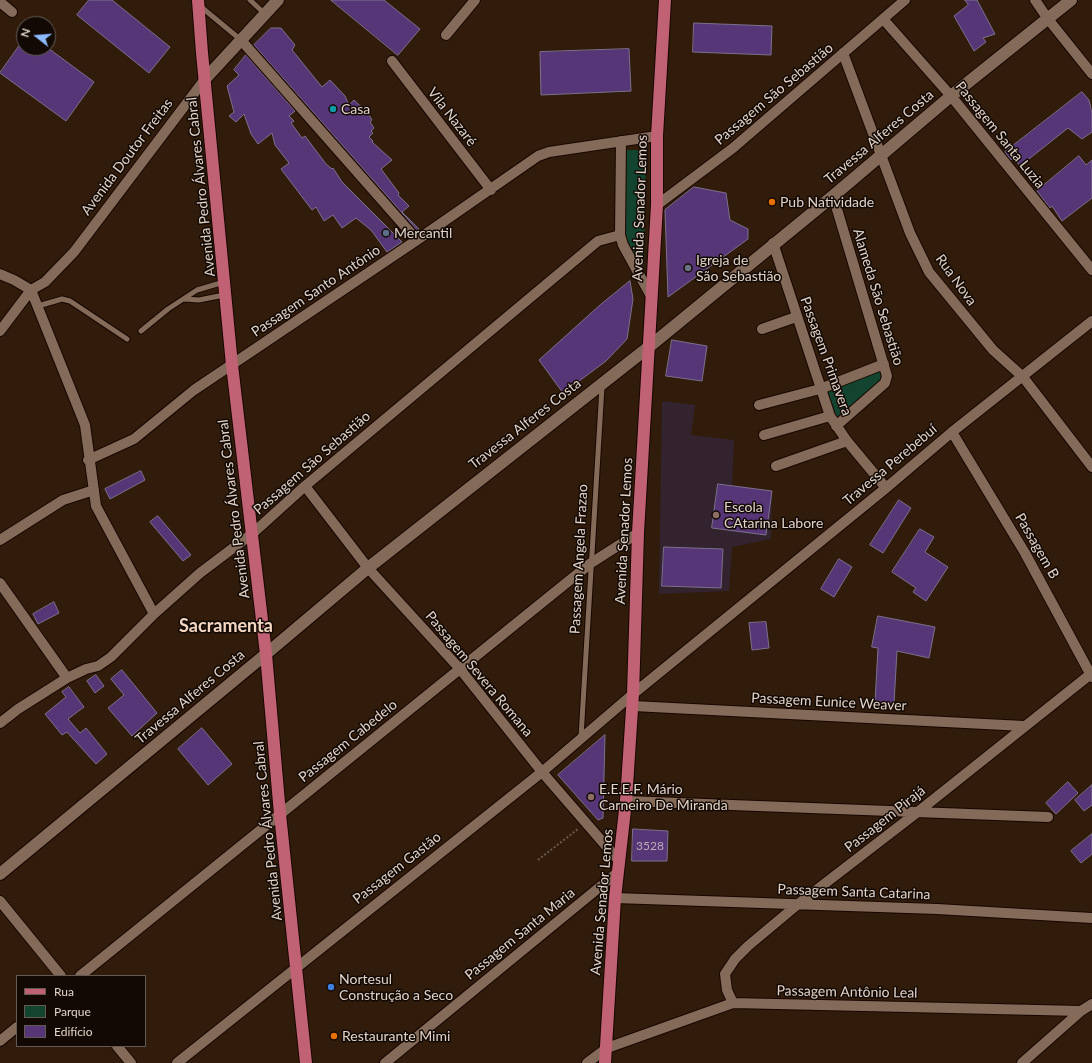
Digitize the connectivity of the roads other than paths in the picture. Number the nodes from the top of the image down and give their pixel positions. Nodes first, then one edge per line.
1 (250, 0) edge
2 (278, 0) edge
3 (475, 0) edge
4 (665, 0) edge
5 (905, 0) edge
6 (1035, 0) edge
7 (1071, 0) edge
8 (199, 2) edge
9 (1, 5) edge
10 (12, 12) dead end
11 (265, 14) junction
12 (1048, 19) junction
13 (884, 20) junction
14 (446, 35) dead end
15 (241, 40) junction
16 (843, 53) junction
17 (392, 61) dead end
18 (1092, 74) edge
19 (205, 79) junction
20 (951, 96) junction
21 (657, 136) junction
22 (621, 141) junction
23 (880, 155) junction
24 (491, 190) junction
25 (833, 196) junction
26 (658, 205) junction
27 (620, 235) junction
28 (417, 240) junction
29 (773, 243) junction
30 (1092, 270) edge
31 (0, 274) edge
32 (225, 282) junction
33 (31, 290) junction
34 (226, 294) junction
35 (651, 296) junction
36 (184, 299) junction
37 (38, 306) junction
38 (796, 317) junction
39 (1092, 321) edge
40 (762, 329) dead end
41 (0, 331) edge
42 (141, 331) dead end
43 (127, 339) dead end
44 (650, 346) junction
45 (884, 364) junction
46 (232, 365) junction
47 (1023, 377) junction
48 (602, 382) junction
49 (820, 388) junction
50 (759, 404) dead end
51 (830, 416) junction
52 (836, 426) junction
53 (952, 432) junction
54 (764, 436) dead end
55 (847, 442) junction
56 (88, 460) junction
57 (776, 466) dead end
58 (1092, 468) edge
59 (305, 486) junction
60 (886, 488) junction
61 (94, 490) junction
62 (253, 533) junction
63 (638, 533) junction
64 (0, 540) edge
65 (590, 563) junction
66 (368, 568) junction
67 (0, 583) edge
68 (154, 614) junction
69 (266, 654) junction
70 (460, 669) junction
71 (1092, 675) edge
72 (67, 678) junction
73 (633, 700) junction
74 (0, 723) edge
75 (1024, 726) junction
76 (581, 737) junction
77 (542, 772) junction
78 (626, 801) junction
79 (919, 811) junction
80 (280, 814) junction
81 (1048, 817) dead end
82 (618, 867) junction
83 (0, 874) edge
84 (615, 898) junction
85 (0, 901) edge
86 (797, 905) junction
87 (1092, 918) edge
88 (296, 966) junction
89 (60, 975) edge
90 (81, 975) edge
91 (733, 1003) junction
92 (1092, 1004) edge
93 (1081, 1011) junction
94 (16, 1028) edge
95 (0, 1041) edge
96 (118, 1047) edge
97 (607, 1048) junction
98 (131, 1063) edge
99 (177, 1063) edge
100 (306, 1063) edge
101 (385, 1063) edge
102 (587, 1063) edge
103 (605, 1063) edge
104 (1022, 1063) edge

1 - 11 lane
2 - 11 street, Avenida Doutor Freitas
3 - 14 street
4 - 21 main road, Avenida Senador Lemos
5 - 13 street, Passagem São Sebastião
6 - 12 street
7 - 12 street, Travessa Alferes Costa
8 - 15 lane
8 - 19 main road, Avenida Pedro Álvares Cabral
9 - 10 street
11 - 15 street, Avenida Doutor Freitas
12 - 18 street
12 - 20 street, Travessa Alferes Costa
13 - 16 street, Passagem São Sebastião
13 - 20 street, Passagem Santa Luzia
15 - 19 street, Avenida Doutor Freitas
15 - 28 street
16 - 23 street, Rua Nova
16 - 26 street, Passagem São Sebastião
17 - 24 street, Vila Nazaré
19 - 32 main road, Avenida Pedro Álvares Cabral
19 - 33 street, Avenida Doutor Freitas
20 - 23 street, Travessa Alferes Costa
20 - 30 street, Passagem Santa Luzia
21 - 22 street, Passagem Santo Antônio
21 - 26 main road, Avenida Senador Lemos
22 - 24 street, Passagem Santo Antônio
22 - 27 street
23 - 25 street, Travessa Alferes Costa
23 - 47 street, Rua Nova
24 - 28 street, Passagem Santo Antônio
25 - 29 street, Travessa Alferes Costa
25 - 45 street, Alameda São Sebastião
26 - 35 main road, Avenida Senador Lemos
27 - 35 street
27 - 59 street, Passagem São Sebastião
28 - 46 street, Passagem Santo Antônio
29 - 38 street, Passagem Primavera
29 - 44 street, Travessa Alferes Costa
31 - 33 street
32 - 34 main road, Avenida Pedro Álvares Cabral
32 - 36 lane
33 - 37 street
33 - 41 street, Avenida Doutor Freitas
34 - 36 lane
34 - 46 main road, Avenida Pedro Álvares Cabral
35 - 44 main road, Avenida Senador Lemos
36 - 42 lane
37 - 43 lane
37 - 56 street
38 - 40 street
38 - 49 street, Passagem Primavera
39 - 47 street, Travessa Perebebuí
44 - 48 street, Travessa Alferes Costa
44 - 63 main road, Avenida Senador Lemos
45 - 49 street
45 - 52 street, Alameda São Sebastião
46 - 56 street, Passagem Santo Antônio
46 - 62 main road, Avenida Pedro Álvares Cabral
47 - 53 street, Travessa Perebebuí
47 - 58 street, Rua Nova
48 - 65 lane, Passagem Angela Frazao
48 - 66 street, Travessa Alferes Costa
49 - 50 street
49 - 51 street, Passagem Primavera
51 - 52 street, Passagem Primavera
51 - 54 street
52 - 55 street, Passagem Primavera
53 - 60 street, Travessa Perebebuí
53 - 71 street, Passagem B
55 - 57 street
55 - 60 street, Passagem Primavera
56 - 61 street
59 - 62 street, Passagem São Sebastião
59 - 66 street, Passagem Severa Romana
60 - 73 street, Travessa Perebebuí
61 - 64 street
61 - 68 street
62 - 68 street, Passagem São Sebastião
62 - 69 main road, Avenida Pedro Álvares Cabral
63 - 65 street, Passagem Cabedelo
63 - 73 main road, Avenida Senador Lemos
65 - 70 street, Passagem Cabedelo
65 - 76 lane, Passagem Angela Frazao
66 - 69 street, Travessa Alferes Costa
66 - 70 street, Passagem Severa Romana
67 - 72 street
68 - 72 street, Passagem São Sebastião
69 - 80 main road, Avenida Pedro Álvares Cabral
69 - 83 street, Travessa Alferes Costa
70 - 77 street, Passagem Severa Romana
70 - 80 street, Passagem Cabedelo
71 - 75 street, Passagem Pirajá
72 - 74 street, Passagem São Sebastião
73 - 75 street, Passagem Eunice Weaver
73 - 76 street, Passagem Gastão
73 - 78 main road, Avenida Senador Lemos
75 - 79 street, Passagem Pirajá
76 - 77 street, Passagem Gastão
77 - 82 street, Passagem Severa Romana
77 - 88 street, Passagem Gastão
78 - 79 street
78 - 82 main road, Avenida Senador Lemos
79 - 81 street
79 - 86 street, Passagem Pirajá
80 - 88 main road, Avenida Pedro Álvares Cabral
80 - 90 street, Passagem Cabedelo
82 - 84 main road, Avenida Senador Lemos
82 - 101 street, Passagem Santa Maria
84 - 86 street, Passagem Santa Catarina
84 - 97 main road, Avenida Senador Lemos
85 - 89 street
86 - 87 street, Passagem Santa Catarina
86 - 91 street, Passagem Pirajá
88 - 99 street, Passagem Gastão
88 - 100 main road, Avenida Pedro Álvares Cabral
91 - 93 street, Passagem Antônio Leal
91 - 97 street, Passagem Antônio Leal
92 - 93 street
93 - 104 street
94 - 95 street
96 - 98 street
97 - 102 street, Passagem Antônio Leal
97 - 103 main road, Avenida Senador Lemos

